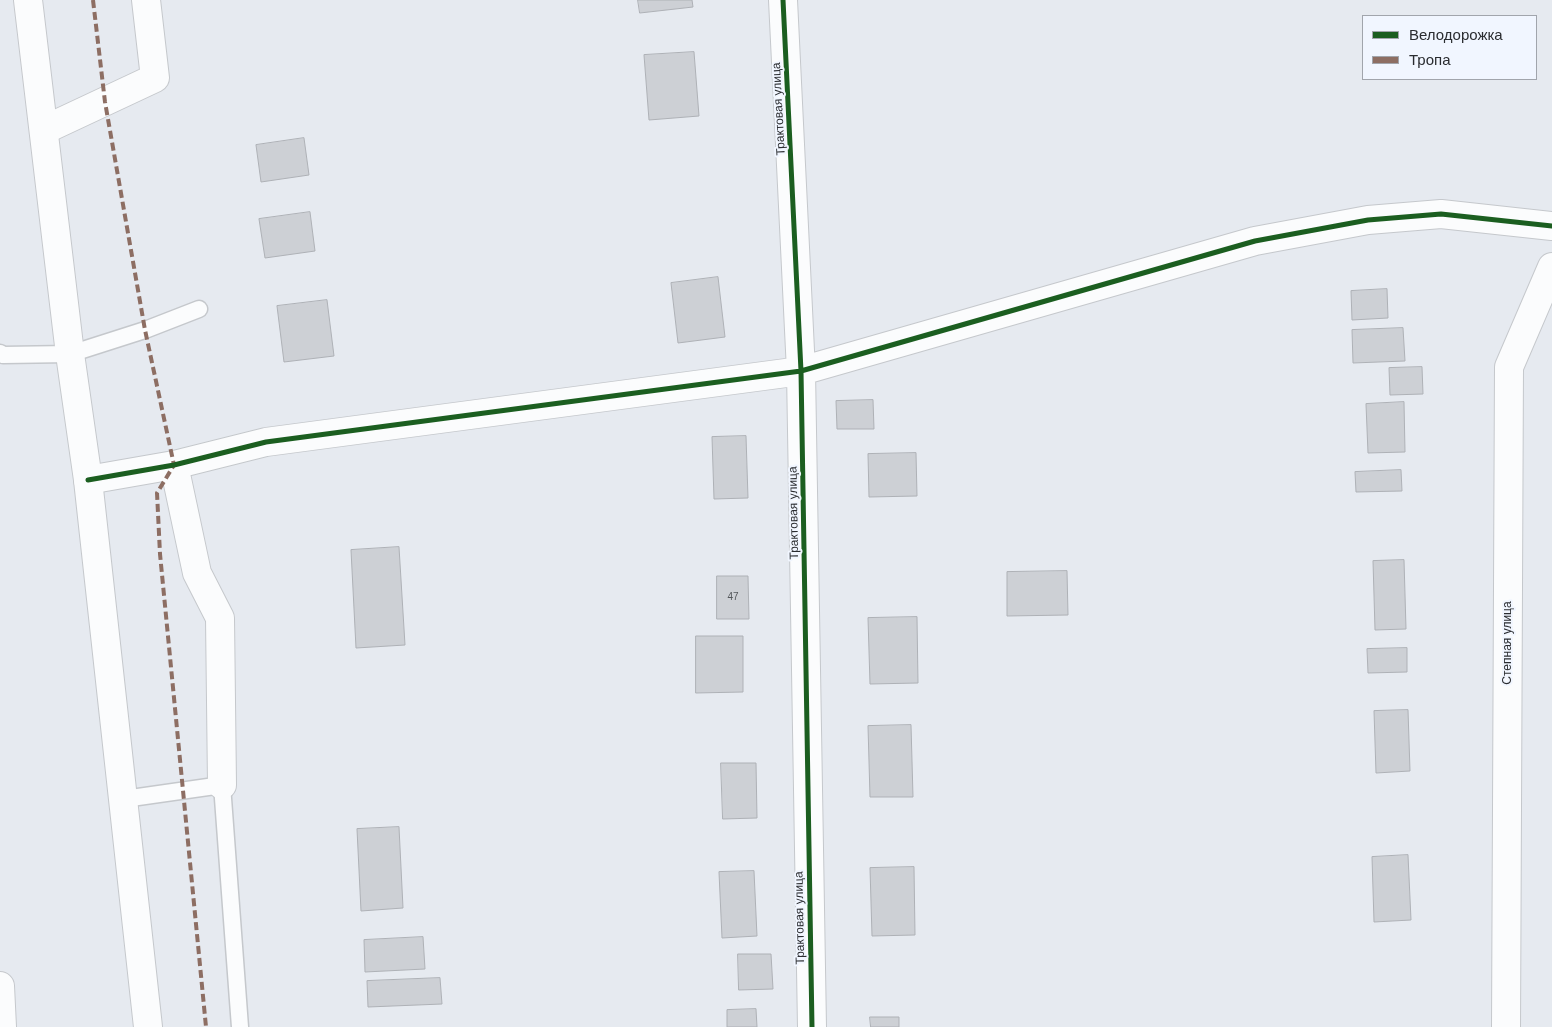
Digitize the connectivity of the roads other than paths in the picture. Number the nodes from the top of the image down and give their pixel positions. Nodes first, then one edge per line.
1 (28, 0) edge
2 (146, 0) edge
3 (784, 0) edge
4 (44, 130) junction
5 (1552, 226) edge
6 (1552, 267) edge
7 (199, 309) dead end
8 (0, 353) edge
9 (70, 354) junction
10 (801, 371) junction
11 (174, 465) junction
12 (88, 480) junction
13 (222, 785) junction
14 (124, 799) junction
15 (0, 986) edge
16 (2, 1027) edge
17 (148, 1027) edge
18 (240, 1027) edge
19 (812, 1027) edge
20 (1506, 1027) edge

1 - 4 street
2 - 4 street
3 - 10 street, Трактовая улица
4 - 9 street
5 - 10 street
6 - 20 street, Степная улица
7 - 9 lane
8 - 9 lane
9 - 12 street
10 - 11 street
10 - 19 street, Трактовая улица
11 - 12 street
11 - 13 street
12 - 14 street
13 - 14 lane
13 - 18 lane
14 - 17 street
15 - 16 street

